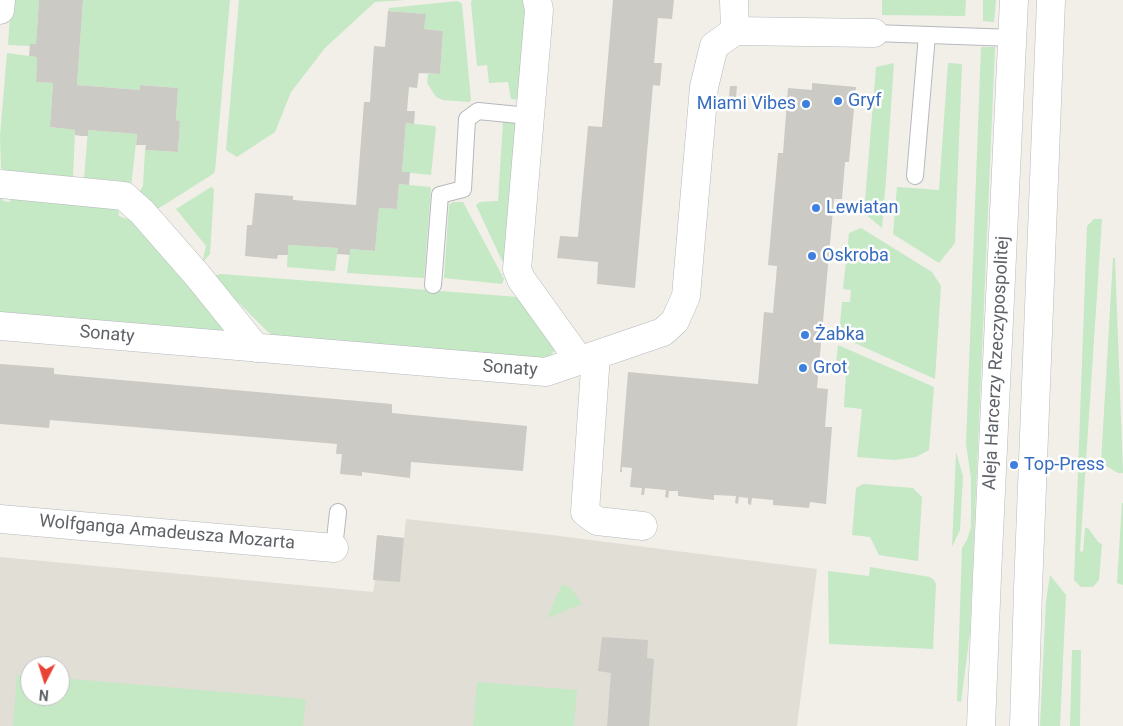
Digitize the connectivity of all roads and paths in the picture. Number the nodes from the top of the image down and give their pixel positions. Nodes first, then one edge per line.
1 (1, 0) edge
2 (537, 0) edge
3 (734, 0) edge
4 (1014, 0) edge
5 (1051, 0) edge
6 (0, 10) edge
7 (735, 31) junction
8 (874, 33) joint
9 (927, 35) junction
10 (1012, 38) junction
11 (529, 116) junction
12 (915, 176) dead end
13 (0, 184) edge
14 (434, 285) dead end
15 (0, 326) edge
16 (256, 348) junction
17 (588, 358) junction
18 (338, 512) dead end
19 (0, 519) edge
20 (643, 526) dead end
21 (334, 548) joint
22 (981, 726) edge
23 (1024, 726) edge

1 - 6 street
2 - 11 street
3 - 7 street
4 - 10 street, Aleja Harcerzy Rzeczypospolitej
5 - 23 street
7 - 8 street
7 - 17 street, Sonaty
8 - 9 lane
9 - 10 lane
9 - 12 lane
10 - 22 street, Aleja Harcerzy Rzeczypospolitej
11 - 14 lane
11 - 17 street
13 - 16 street
15 - 16 street, Sonaty
16 - 17 street, Sonaty
17 - 20 street
18 - 21 lane
19 - 21 street, Wolfganga Amadeusza Mozarta

